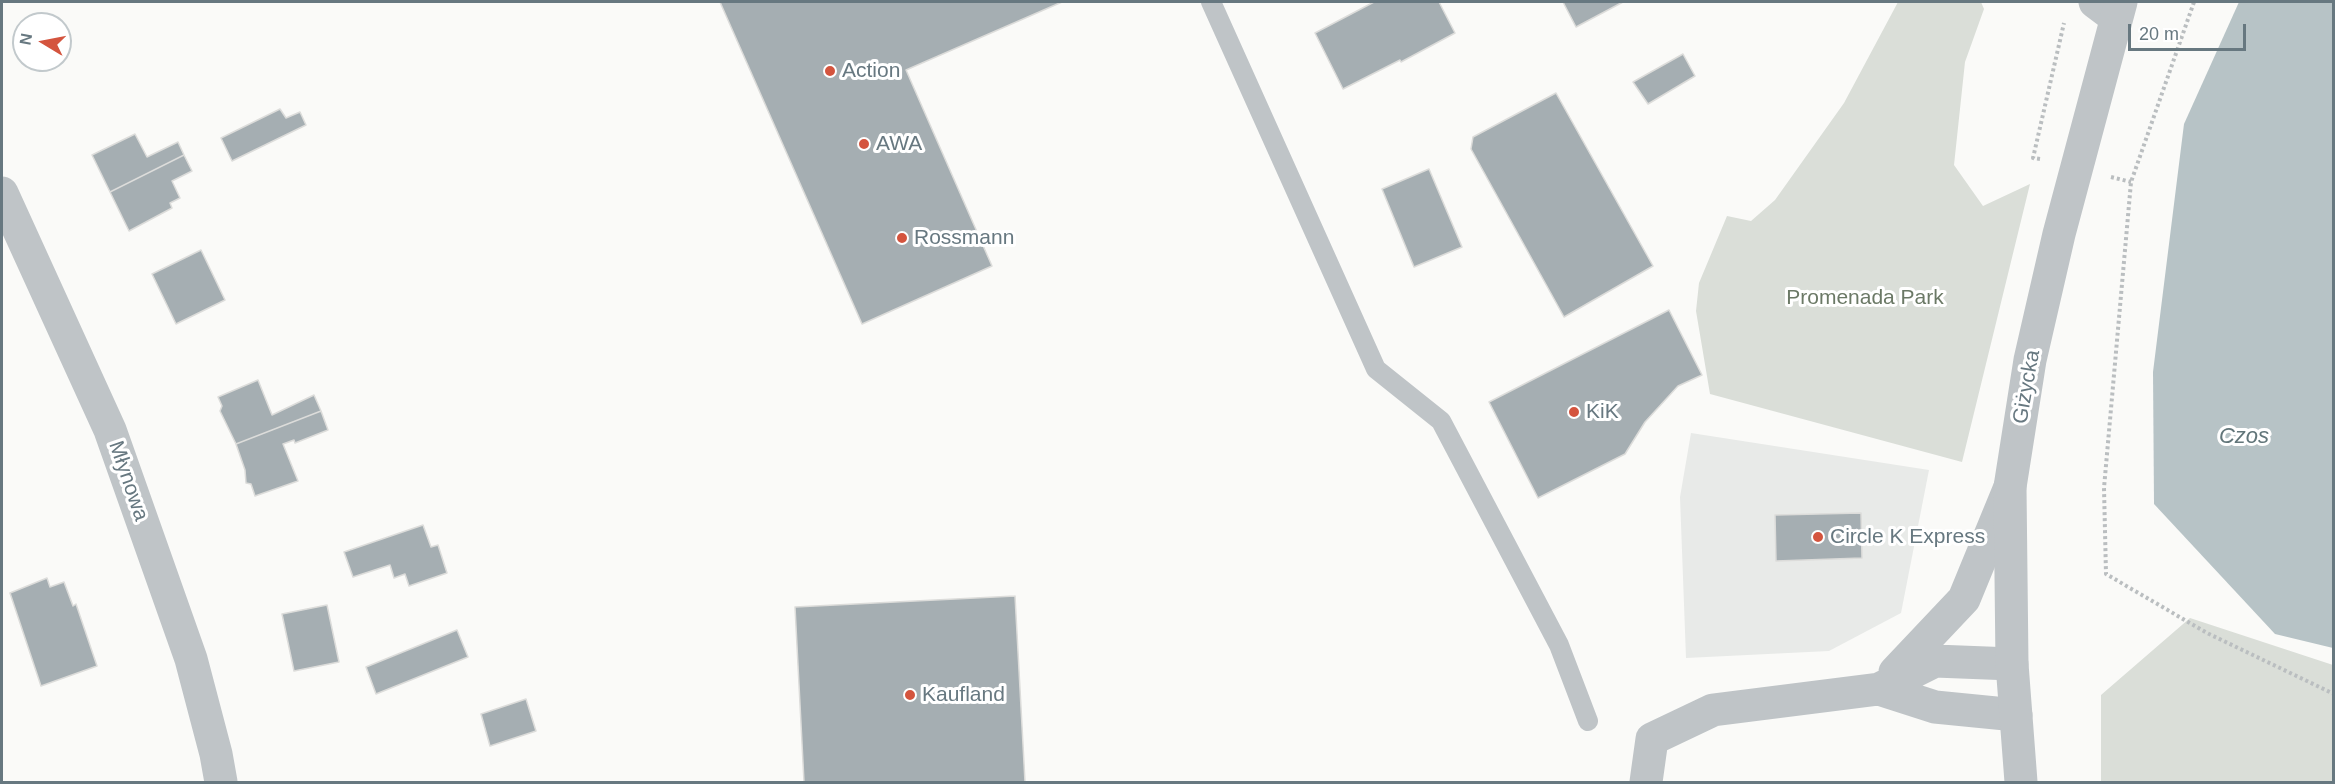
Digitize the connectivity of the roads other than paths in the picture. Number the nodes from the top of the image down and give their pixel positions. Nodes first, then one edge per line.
1 (1211, 2) edge
2 (2099, 8) edge
3 (2, 193) edge
4 (2010, 487) junction
5 (2012, 664) junction
6 (1879, 689) junction
7 (2016, 716) junction
8 (1588, 721) dead end
9 (221, 783) edge
10 (1646, 783) edge
11 (2021, 783) edge

1 - 8 lane
2 - 4 street, Giżycka
3 - 9 street, Młynowa
4 - 5 street, Giżycka
4 - 6 street
5 - 6 street
5 - 7 street, Giżycka
6 - 7 street
6 - 10 street
7 - 11 street, Giżycka

